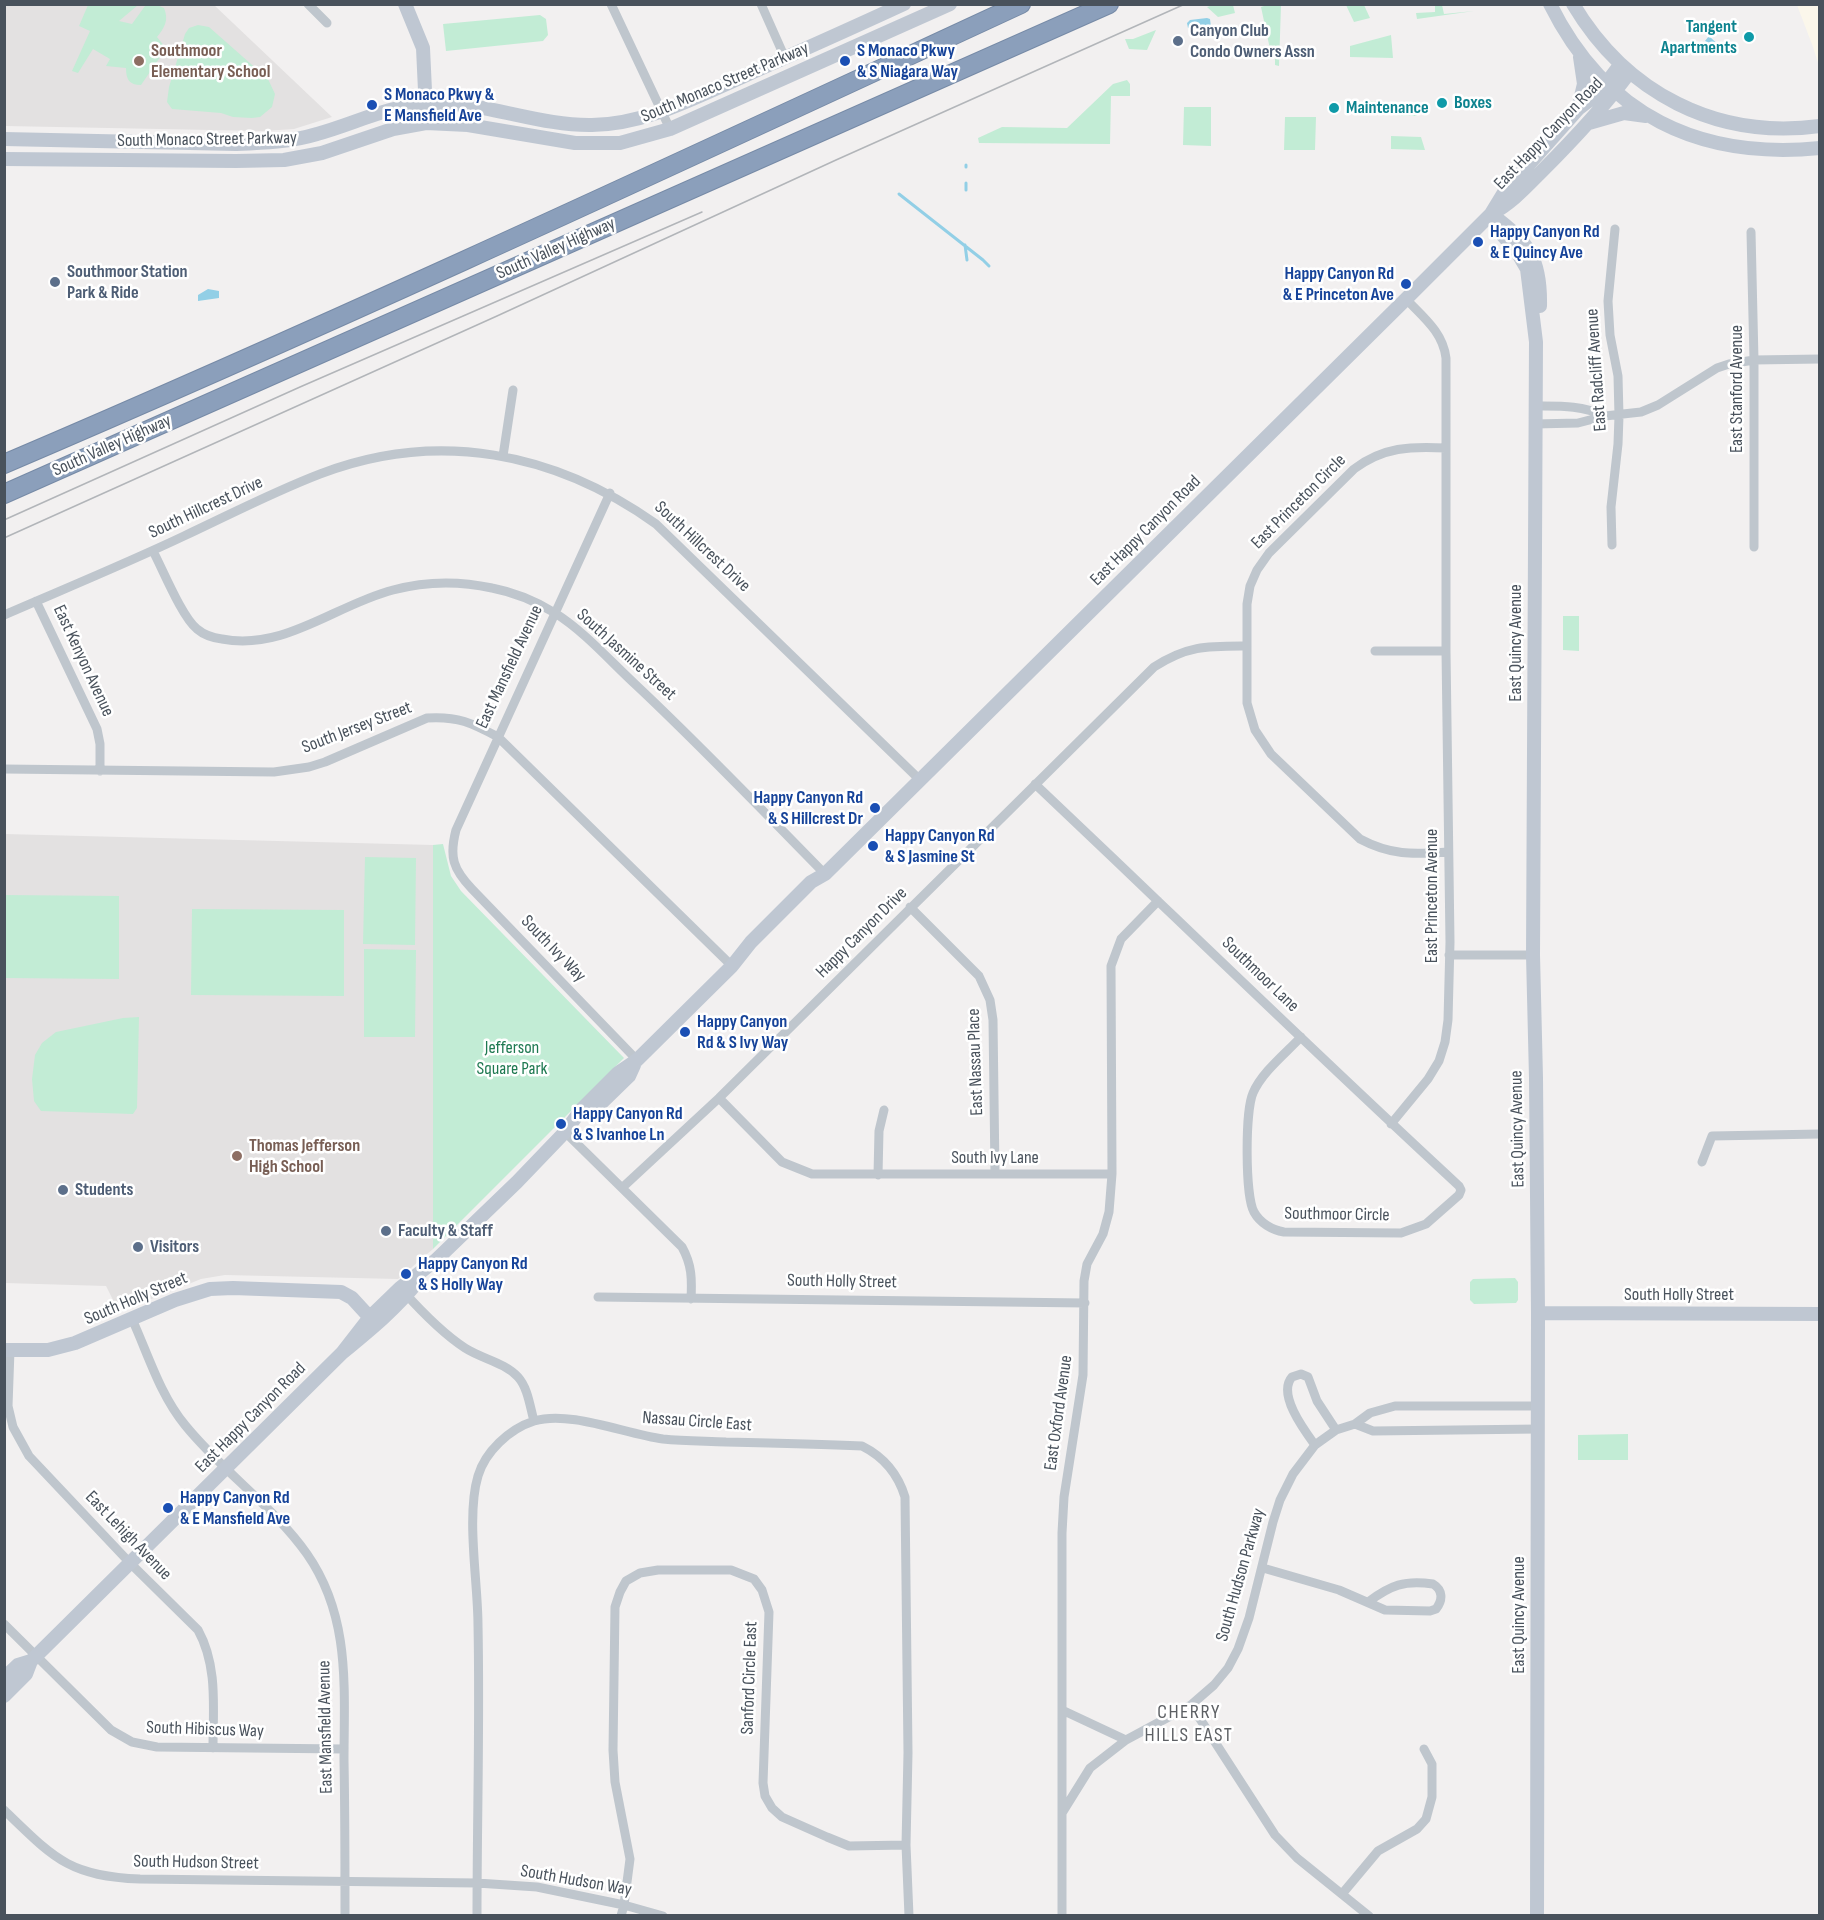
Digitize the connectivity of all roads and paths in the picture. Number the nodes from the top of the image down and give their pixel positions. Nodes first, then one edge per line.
1 (308, 4) edge
2 (405, 4) edge
3 (611, 4) edge
4 (761, 4) edge
5 (950, 4) edge
6 (1021, 4) edge
7 (1109, 4) edge
8 (1550, 4) edge
9 (1573, 4) edge
10 (902, 5) edge
11 (327, 23) dead end
12 (909, 24) junction
13 (1577, 49) junction
14 (785, 58) junction
15 (1624, 69) junction
16 (1611, 87) junction
17 (426, 104) junction
18 (1578, 109) junction
19 (662, 111) junction
20 (1653, 119) junction
21 (426, 123) junction
22 (1588, 123) junction
23 (1820, 126) edge
24 (670, 129) junction
25 (4, 139) edge
26 (1820, 148) edge
27 (4, 159) edge
28 (1491, 213) junction
29 (1615, 229) dead end
30 (1751, 232) dead end
31 (1406, 299) junction
32 (1820, 359) edge
33 (1754, 360) junction
34 (513, 390) dead end
35 (1535, 406) junction
36 (1619, 416) junction
37 (1605, 417) junction
38 (1535, 424) junction
39 (1446, 448) junction
40 (503, 456) junction
41 (4, 464) edge
42 (4, 494) edge
43 (610, 494) junction
44 (1612, 545) dead end
45 (1754, 547) dead end
46 (153, 551) junction
47 (36, 601) junction
48 (555, 613) junction
49 (4, 615) edge
50 (1247, 646) junction
51 (1375, 651) dead end
52 (1446, 651) junction
53 (498, 737) junction
54 (4, 769) edge
55 (100, 771) junction
56 (920, 780) junction
57 (1035, 783) junction
58 (1449, 852) junction
59 (452, 857) joint
60 (825, 874) junction
61 (1158, 901) junction
62 (910, 907) junction
63 (1449, 955) junction
64 (1533, 955) junction
65 (732, 966) junction
66 (1301, 1037) junction
67 (637, 1060) junction
68 (719, 1098) junction
69 (884, 1110) dead end
70 (1391, 1124) junction
71 (565, 1132) junction
72 (1820, 1134) edge
73 (1702, 1161) dead end
74 (996, 1174) junction
75 (1112, 1174) junction
76 (878, 1175) junction
77 (623, 1188) junction
78 (1461, 1190) joint
79 (404, 1292) junction
80 (598, 1298) dead end
81 (691, 1299) junction
82 (1085, 1302) junction
83 (1538, 1313) junction
84 (1820, 1314) edge
85 (132, 1319) junction
86 (373, 1321) junction
87 (7, 1350) edge
88 (1538, 1406) junction
89 (534, 1421) junction
90 (1355, 1424) junction
91 (1538, 1429) junction
92 (1335, 1430) junction
93 (1315, 1445) junction
94 (225, 1469) junction
95 (130, 1563) junction
96 (1263, 1568) junction
97 (1368, 1602) junction
98 (4, 1624) edge
99 (34, 1659) junction
100 (4, 1678) edge
101 (4, 1696) edge
102 (1191, 1705) junction
103 (1062, 1710) junction
104 (1126, 1740) junction
105 (213, 1748) junction
106 (344, 1749) junction
107 (1424, 1749) dead end
108 (4, 1810) edge
109 (1062, 1813) junction
110 (906, 1845) junction
111 (345, 1882) junction
112 (410, 1883) joint
113 (477, 1884) junction
114 (1342, 1894) junction
115 (624, 1905) junction
116 (345, 1916) edge
117 (477, 1916) edge
118 (621, 1916) edge
119 (663, 1916) edge
120 (909, 1916) edge
121 (1062, 1916) edge
122 (1369, 1916) edge
123 (1537, 1916) edge

1 - 11 street
2 - 17 street
3 - 19 street
4 - 14 street
5 - 12 street, South Monaco Street Parkway
6 - 41 highway, South Valley Highway
7 - 42 highway, South Valley Highway
8 - 13 street
9 - 15 street
10 - 12 street
10 - 14 street, South Monaco Street Parkway
12 - 24 street, South Monaco Street Parkway
13 - 16 street
13 - 18 street
14 - 19 street, South Monaco Street Parkway
15 - 16 street, East Happy Canyon Road
15 - 23 street
16 - 18 street, East Happy Canyon Road
16 - 20 street
16 - 22 street, East Happy Canyon Road
17 - 19 street, South Monaco Street Parkway
17 - 21 street
17 - 25 street, South Monaco Street Parkway
18 - 28 street, East Happy Canyon Road
19 - 24 street
20 - 22 street
20 - 26 street
21 - 24 street, South Monaco Street Parkway
21 - 27 street, South Monaco Street Parkway
22 - 28 street, East Happy Canyon Road
28 - 31 street, East Happy Canyon Road
28 - 35 street, East Quincy Avenue
29 - 36 street, East Radcliff Avenue
30 - 33 street, East Stanford Avenue
31 - 39 street, East Princeton Avenue
31 - 56 street, East Happy Canyon Road
32 - 33 street
33 - 36 street
33 - 45 street, East Stanford Avenue
34 - 40 street
35 - 37 street
35 - 38 street, East Quincy Avenue
36 - 37 street
36 - 44 street, East Radcliff Avenue
37 - 38 street
38 - 64 street, East Quincy Avenue
39 - 50 street, East Princeton Circle
39 - 52 street, East Princeton Avenue
40 - 43 street, South Hillcrest Drive
40 - 46 street, South Hillcrest Drive
43 - 48 street, East Mansfield Avenue
43 - 56 street, South Hillcrest Drive
46 - 47 street, South Hillcrest Drive
46 - 48 street, South Jasmine Street
47 - 49 street, South Hillcrest Drive
47 - 55 street, East Kenyon Avenue
48 - 53 street, East Mansfield Avenue
48 - 60 street, South Jasmine Street
50 - 57 street, Happy Canyon Drive
50 - 58 street, East Princeton Circle
51 - 52 street
52 - 58 street, East Princeton Avenue
53 - 55 street, South Jersey Street
53 - 59 street, East Mansfield Avenue
53 - 65 street, South Jersey Street
54 - 55 street, South Jersey Street
56 - 60 street, East Happy Canyon Road
57 - 61 street, Southmoor Lane
57 - 62 street, Happy Canyon Drive
58 - 63 street, East Princeton Avenue
59 - 67 street, South Ivy Way
60 - 65 street, East Happy Canyon Road
61 - 66 street, Southmoor Lane
61 - 75 street, East Oxford Avenue
62 - 68 street, Happy Canyon Drive
62 - 74 street, East Nassau Place
63 - 64 street
63 - 70 street, East Princeton Avenue
64 - 83 street, East Quincy Avenue
65 - 67 street, East Happy Canyon Road
66 - 70 street, Southmoor Lane
66 - 78 street, Southmoor Circle
67 - 71 street, East Happy Canyon Road
68 - 76 street, South Ivy Lane
68 - 77 street, Happy Canyon Drive
69 - 76 street
70 - 78 street, Southmoor Lane
71 - 77 street
71 - 79 street, East Happy Canyon Road
72 - 73 street
74 - 75 street, South Ivy Lane
74 - 76 street, South Ivy Lane
75 - 82 street, East Oxford Avenue
77 - 81 street
79 - 86 street, East Happy Canyon Road
79 - 89 street
80 - 81 street, South Holly Street
81 - 82 street, South Holly Street
82 - 103 street, East Oxford Avenue
83 - 84 street, South Holly Street
83 - 88 street, East Quincy Avenue
85 - 86 street, South Holly Street
85 - 87 street, South Holly Street
85 - 94 street, East Mansfield Avenue
86 - 94 street, East Happy Canyon Road
87 - 95 street, East Lehigh Avenue
88 - 90 street, South Hudson Parkway
88 - 91 street, East Quincy Avenue
89 - 110 street, Nassau Circle East
89 - 113 street, Nassau Circle East
90 - 91 street
90 - 92 street, South Hudson Parkway
91 - 123 street, East Quincy Avenue
92 - 93 street, South Hudson Parkway
92 - 93 street
93 - 96 street, South Hudson Parkway
94 - 95 street, East Happy Canyon Road
94 - 106 street, East Mansfield Avenue
95 - 99 street, East Happy Canyon Road
95 - 105 street, East Lehigh Avenue
96 - 97 street
96 - 102 street, South Hudson Parkway
97 - 97 street
98 - 99 street, South Hibiscus Way
99 - 100 street, East Happy Canyon Road
99 - 101 street, East Happy Canyon Road
99 - 105 street, South Hibiscus Way
102 - 104 street, South Hudson Parkway
102 - 114 street
103 - 104 street
103 - 109 street, East Oxford Avenue
104 - 109 street, South Hudson Parkway
105 - 106 street, South Hibiscus Way
106 - 111 street, East Mansfield Avenue
107 - 114 street
108 - 111 street, South Hudson Street
109 - 121 street, East Oxford Avenue
110 - 115 street, Sanford Circle East
110 - 120 street, Nassau Circle East
111 - 112 street, South Hudson Street
111 - 116 street, East Mansfield Avenue
112 - 113 street, South Hudson Way
113 - 115 street, South Hudson Way
113 - 117 street, Nassau Circle East
114 - 122 street
115 - 118 street, Sanford Circle East
115 - 119 street, South Hudson Way

